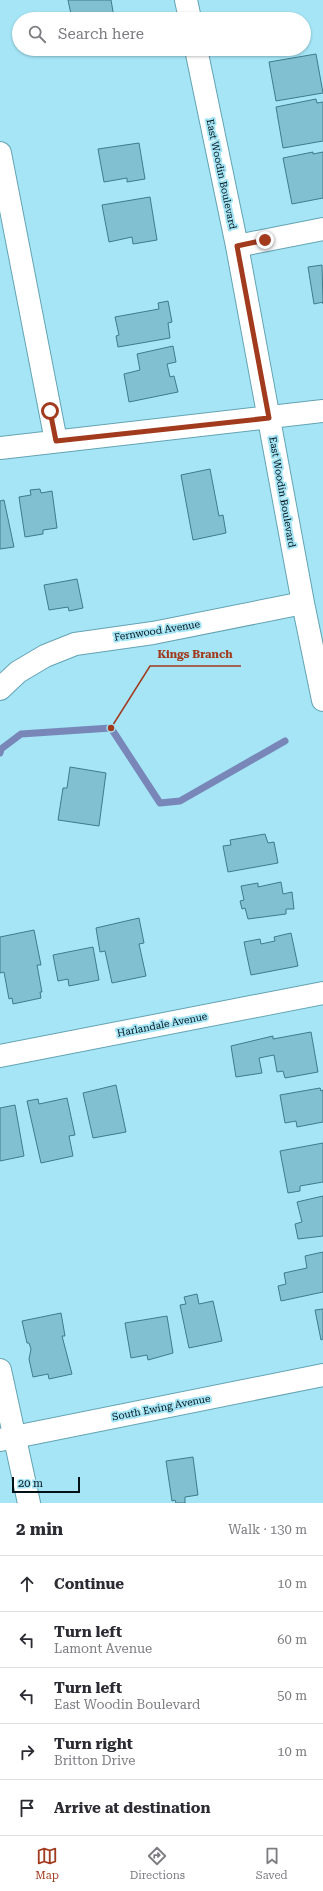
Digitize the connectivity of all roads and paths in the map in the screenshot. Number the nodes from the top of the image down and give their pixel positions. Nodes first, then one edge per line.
1 (186, 0) edge
2 (189, 12) edge
3 (197, 56) edge
4 (0, 153) edge
5 (323, 229) edge
6 (237, 246) junction
7 (323, 411) edge
8 (269, 418) junction
9 (56, 441) junction
10 (0, 448) edge
11 (303, 603) junction
12 (0, 689) edge
13 (323, 700) edge
14 (323, 993) edge
15 (0, 1056) edge
16 (0, 1370) edge
17 (323, 1375) edge
18 (7, 1439) edge
19 (29, 1503) edge

1 - 2 street
3 - 6 street, East Woodin Boulevard
4 - 9 street
5 - 6 street
6 - 8 street, East Woodin Boulevard
7 - 8 street
8 - 9 street
8 - 11 street, East Woodin Boulevard
9 - 10 street
11 - 12 street, Fernwood Avenue
11 - 13 street, East Woodin Boulevard
14 - 15 street, Harlandale Avenue
16 - 18 street
17 - 18 street, South Ewing Avenue
18 - 19 street

